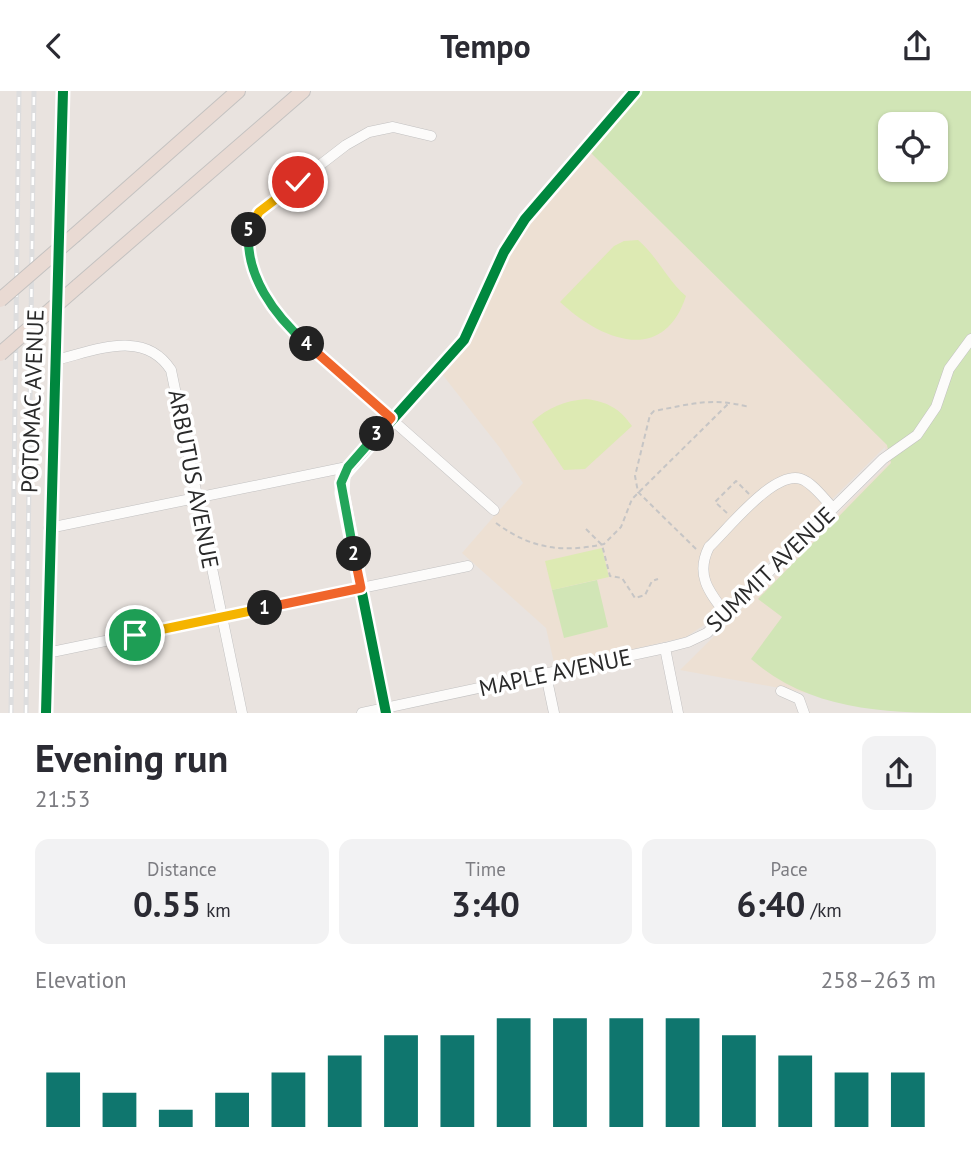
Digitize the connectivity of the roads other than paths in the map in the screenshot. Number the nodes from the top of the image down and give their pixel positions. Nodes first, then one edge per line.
1 (63, 91) edge
2 (238, 91) edge
3 (303, 91) edge
4 (635, 91) edge
5 (431, 136) dead end
6 (0, 300) edge
7 (971, 339) edge
8 (0, 354) edge
9 (55, 360) junction
10 (391, 418) junction
11 (348, 467) junction
12 (197, 498) junction
13 (833, 508) junction
14 (494, 510) dead end
15 (49, 528) junction
16 (468, 566) dead end
17 (361, 588) junction
18 (726, 614) junction
19 (222, 617) junction
20 (665, 648) junction
21 (47, 653) junction
22 (546, 675) junction
23 (781, 691) dead end
24 (386, 711) edge
25 (46, 713) edge
26 (242, 713) edge
27 (362, 713) edge
28 (554, 713) edge
29 (678, 713) edge
30 (804, 713) edge

1 - 9 street, POTOMAC AVENUE
2 - 6 highway, bridge
3 - 8 highway, bridge
4 - 10 street
5 - 10 street
7 - 13 street, SUMMIT AVENUE
9 - 12 street, ARBUTUS AVENUE
9 - 15 street, POTOMAC AVENUE
10 - 11 street
10 - 14 street
11 - 12 street
11 - 17 street
12 - 15 street
12 - 19 street, ARBUTUS AVENUE
13 - 18 street, SUMMIT AVENUE
13 - 18 street
15 - 21 street, POTOMAC AVENUE
16 - 17 street
17 - 19 street
17 - 24 street
18 - 20 street, SUMMIT AVENUE
19 - 21 street
19 - 26 street, ARBUTUS AVENUE
20 - 22 street, MAPLE AVENUE
20 - 29 street
21 - 25 street, POTOMAC AVENUE
22 - 24 street, MAPLE AVENUE
22 - 28 street
23 - 30 street
24 - 27 street, MAPLE AVENUE

